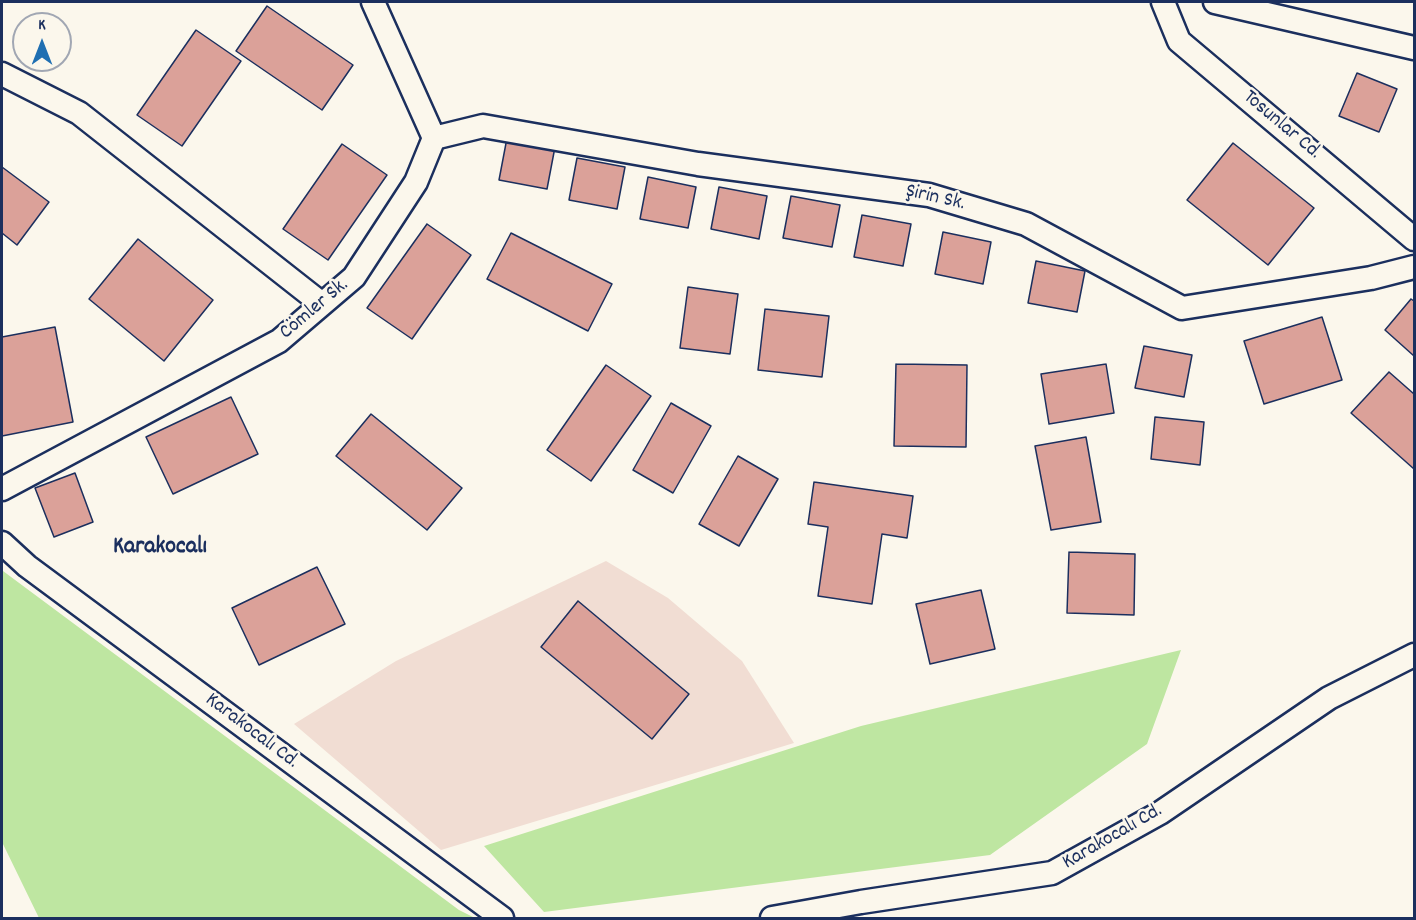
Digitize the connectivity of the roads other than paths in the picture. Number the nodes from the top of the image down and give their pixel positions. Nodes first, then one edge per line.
1 (373, 2) edge
2 (1163, 2) edge
3 (1215, 2) edge
4 (1414, 48) edge
5 (2, 74) edge
6 (434, 138) junction
7 (1414, 239) edge
8 (1414, 267) edge
9 (322, 304) junction
10 (2, 489) edge
11 (2, 543) edge
12 (1414, 655) edge
13 (502, 918) edge
14 (772, 918) edge

1 - 6 street
2 - 7 street, Tosunlar Cd.
3 - 4 street
5 - 9 street
6 - 8 street, Şirin Sk.
6 - 9 street, Cömler Sk.
9 - 10 street, Cömler Sk.
11 - 13 street, Karakocalı Cd.
12 - 14 street, Karakocalı Cd.

